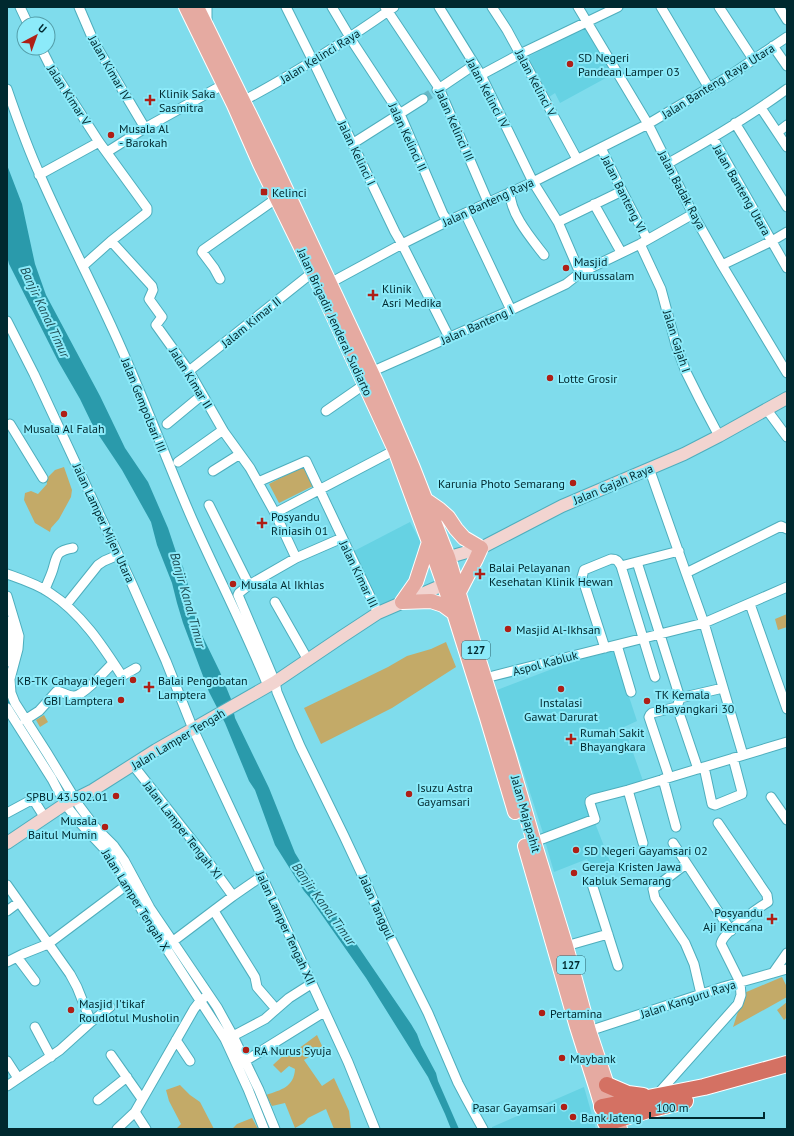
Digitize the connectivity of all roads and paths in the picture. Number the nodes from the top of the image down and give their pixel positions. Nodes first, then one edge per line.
1 (79, 7) edge
2 (186, 7) edge
3 (197, 7) edge
4 (207, 7) edge
5 (286, 7) edge
6 (332, 7) edge
7 (439, 7) edge
8 (492, 7) edge
9 (578, 7) edge
10 (618, 7) edge
11 (661, 7) edge
12 (719, 7) edge
13 (779, 7) edge
14 (389, 8) edge
15 (787, 20) edge
16 (587, 22) junction
17 (207, 28) junction
18 (350, 37) junction
19 (787, 37) edge
20 (773, 46) junction
21 (520, 54) junction
22 (44, 56) edge
23 (753, 59) junction
24 (313, 61) junction
25 (474, 65) junction
26 (787, 66) edge
27 (481, 75) junction
28 (228, 82) junction
29 (710, 88) junction
30 (7, 89) edge
31 (438, 89) junction
32 (787, 90) edge
33 (423, 99) tunnel mouth
34 (239, 103) junction
35 (761, 108) junction
36 (400, 114) junction
37 (736, 123) junction
38 (648, 124) junction
39 (787, 125) edge
40 (145, 128) junction
41 (778, 132) junction
42 (712, 138) junction
43 (100, 142) junction
44 (352, 144) junction
45 (787, 147) edge
46 (601, 148) junction
47 (107, 152) junction
48 (577, 159) junction
49 (667, 164) junction
50 (40, 175) junction
51 (532, 182) junction
52 (622, 191) junction
53 (510, 192) junction
54 (277, 198) junction
55 (488, 202) junction
56 (594, 204) junction
57 (787, 207) edge
58 (465, 213) junction
59 (693, 214) junction
60 (448, 221) junction
61 (558, 222) junction
62 (296, 223) junction
63 (787, 232) edge
64 (111, 241) junction
65 (643, 241) junction
66 (772, 241) junction
67 (402, 244) junction
68 (621, 252) junction
69 (544, 255) dead end
70 (722, 265) junction
71 (83, 266) junction
72 (787, 268) edge
73 (313, 272) junction
74 (580, 273) junction
75 (220, 279) dead end
76 (330, 283) junction
77 (511, 310) junction
78 (7, 321) edge
79 (449, 338) junction
80 (189, 371) junction
81 (787, 373) edge
82 (368, 378) junction
83 (202, 395) junction
84 (787, 398) edge
85 (767, 410) junction
86 (326, 412) dead end
87 (16, 416) dead end
88 (167, 424) dead end
89 (9, 426) edge
90 (224, 431) junction
91 (719, 436) junction
92 (787, 437) edge
93 (394, 450) junction
94 (240, 454) junction
95 (178, 462) dead end
96 (649, 468) junction
97 (212, 471) dead end
98 (43, 478) dead end
99 (258, 482) junction
100 (320, 490) junction
101 (426, 500) junction
102 (209, 505) dead end
103 (275, 513) junction
104 (787, 529) edge
105 (342, 538) junction
106 (429, 542) junction
107 (73, 548) dead end
108 (481, 548) junction
109 (679, 551) junction
110 (118, 555) junction
111 (296, 558) junction
112 (442, 559) junction
113 (637, 562) junction
114 (621, 566) junction
115 (686, 572) junction
116 (7, 574) edge
117 (249, 585) junction
118 (453, 585) junction
119 (787, 587) edge
120 (45, 590) junction
121 (8, 600) edge
122 (275, 602) dead end
123 (402, 602) junction
124 (750, 604) junction
125 (66, 605) junction
126 (454, 613) junction
127 (378, 614) junction
128 (7, 621) edge
129 (704, 623) junction
130 (660, 634) junction
131 (14, 636) junction
132 (644, 639) junction
133 (617, 645) junction
134 (605, 648) junction
135 (12, 649) edge
136 (308, 660) junction
137 (7, 662) edge
138 (113, 663) junction
139 (136, 668) dead end
140 (655, 677) dead end
141 (485, 678) junction
142 (267, 686) junction
143 (723, 688) junction
144 (631, 692) dead end
145 (679, 703) junction
146 (7, 708) edge
147 (787, 709) edge
148 (16, 714) junction
149 (25, 720) junction
150 (197, 727) junction
151 (787, 742) edge
152 (743, 755) junction
153 (733, 758) junction
154 (505, 759) junction
155 (133, 765) junction
156 (701, 768) junction
157 (666, 778) junction
158 (628, 790) junction
159 (771, 797) dead end
160 (70, 802) junction
161 (7, 813) edge
162 (45, 818) junction
163 (787, 820) edge
164 (718, 823) dead end
165 (676, 827) dead end
166 (8, 839) edge
167 (534, 842) junction
168 (643, 843) dead end
169 (673, 843) dead end
170 (686, 864) junction
171 (262, 876) junction
172 (128, 884) junction
173 (592, 884) dead end
174 (7, 885) edge
175 (233, 896) junction
176 (19, 902) junction
177 (7, 911) edge
178 (214, 911) junction
179 (731, 931) junction
180 (608, 934) junction
181 (172, 942) junction
182 (48, 944) junction
183 (566, 946) junction
184 (787, 953) edge
185 (17, 957) junction
186 (7, 962) edge
187 (618, 966) dead end
188 (787, 969) edge
189 (773, 973) junction
190 (35, 981) dead end
191 (740, 982) junction
192 (311, 984) junction
193 (701, 994) junction
194 (204, 998) junction
195 (110, 1007) dead end
196 (276, 1009) junction
197 (324, 1012) junction
198 (91, 1022) junction
199 (35, 1027) dead end
200 (589, 1031) junction
201 (233, 1036) junction
202 (176, 1040) junction
203 (111, 1055) dead end
204 (51, 1057) junction
205 (7, 1061) edge
206 (190, 1061) dead end
207 (245, 1062) junction
208 (787, 1064) edge
209 (787, 1074) edge
210 (127, 1077) junction
211 (18, 1078) junction
212 (607, 1085) junction
213 (7, 1086) edge
214 (142, 1099) junction
215 (98, 1100) dead end
216 (652, 1101) junction
217 (135, 1112) junction
218 (613, 1120) edge
219 (117, 1129) edge
220 (146, 1129) edge
221 (264, 1129) edge
222 (275, 1129) edge
223 (375, 1129) edge
224 (484, 1129) edge

1 - 40 street, Jalan Kimar IV
2 - 28 main road, Jalan Brigadir Jenderal Sudiarto
3 - 17 main road, Jalan Brigadir Jenderal Sudiarto
4 - 17 street
5 - 24 street, Jalan Kelinci I
6 - 18 street, Jalan Kelinci II
7 - 25 street, Jalan Kelinci IV
8 - 21 street, Jalan Kelinci V
9 - 16 street, Jalan Badak Raya
10 - 16 street
11 - 29 street
12 - 23 street
13 - 15 street
14 - 18 street, Jalan Kelinci Raya
14 - 31 street, Jalan Kelinci III
16 - 21 street
16 - 38 street, Jalan Badak Raya
17 - 28 main road, Jalan Brigadir Jenderal Sudiarto
18 - 24 street, Jalan Kelinci Raya
18 - 36 street, Jalan Kelinci II
19 - 20 street, Jalan Banteng Raya Utara
20 - 23 street, Jalan Banteng Raya Utara
20 - 26 street
21 - 27 street
21 - 48 street, Jalan Kelinci V
22 - 43 street, Jalan Kimar V
23 - 29 street, Jalan Banteng Raya Utara
24 - 34 street, Jalan Kelinci Raya
24 - 44 street, Jalan Kelinci I
25 - 27 street, Jalan Kelinci IV
25 - 31 street
27 - 51 street, Jalan Kelinci IV
28 - 34 main road, Jalan Brigadir Jenderal Sudiarto
28 - 40 street
29 - 38 street, Jalan Banteng Raya Utara
30 - 50 street
31 - 55 street, Jalan Kelinci III
32 - 35 street
33 - 36 street
34 - 54 main road, Jalan Brigadir Jenderal Sudiarto
34 - 62 main road, Jalan Brigadir Jenderal Sudiarto
35 - 37 street
35 - 41 street
36 - 44 street
36 - 60 street, Jalan Kelinci II
37 - 42 street
37 - 57 street
38 - 46 street, Jalan Banteng Raya
38 - 49 street, Jalan Badak Raya
39 - 41 street
40 - 47 street
41 - 45 street
42 - 49 street
42 - 66 street, Jalan Banteng Utara
43 - 47 street, Jalan Kimar V
43 - 50 street
44 - 67 street, Jalan Kelinci I
46 - 48 street, Jalan Banteng Raya
46 - 52 street, Jalan Banteng VI
47 - 64 street
48 - 51 street, Jalan Banteng Raya
49 - 59 street, Jalan Badak Raya
50 - 71 street
51 - 53 street, Jalan Banteng Raya
51 - 61 street, Jalan Kelinci IV
52 - 56 street
52 - 65 street, Jalan Banteng VI
53 - 55 street, Jalan Banteng Raya
53 - 69 street
54 - 62 main road, Jalan Brigadir Jenderal Sudiarto
54 - 75 street
55 - 58 street, Jalan Banteng Raya
56 - 61 street
56 - 68 street
58 - 60 street, Jalan Banteng Raya
58 - 77 street
59 - 65 street, Jalan Banteng I
59 - 70 street, Jalan Badak Raya
60 - 67 street, Jalan Banteng Raya
61 - 74 street, Jalan Kelinci IV
62 - 73 main road, Jalan Brigadir Jenderal Sudiarto
62 - 76 main road, Jalan Brigadir Jenderal Sudiarto
63 - 66 street, Jalan Banteng Utara
64 - 71 street
64 - 80 street, Jalan Kimar II
65 - 68 street, Jalan Banteng I
65 - 91 street, Jalan Gajah I
66 - 70 street, Jalan Banteng Utara
66 - 72 street, Jalan Banteng Utara
67 - 76 street, Jalan Banteng Raya
67 - 79 street, Jalan Kelinci I
68 - 74 street, Jalan Banteng I
70 - 81 street, Jalan Badak Raya
71 - 142 street, Jalan Gempolsari III
73 - 80 street, Jalam Kimar II
73 - 82 main road, Jalan Brigadir Jenderal Sudiarto
74 - 77 street, Jalan Banteng I
76 - 82 main road, Jalan Brigadir Jenderal Sudiarto
77 - 79 street, Jalan Banteng I
78 - 110 street, Jalan Lamper Mijen Utara
79 - 82 street, Jalan Banteng I
80 - 83 street, Jalan Kimar II
82 - 86 street, Jalan Banteng I
82 - 93 main road, Jalan Brigadir Jenderal Sudiarto
82 - 101 main road, Jalan Brigadir Jenderal Sudiarto
83 - 88 street
83 - 90 street, Jalan Kimar II
84 - 85 main road, Jalan Gajah Raya
85 - 91 main road, Jalan Gajah Raya
85 - 92 street
87 - 89 street
89 - 98 street
90 - 94 street, Jalan Kimar II
90 - 95 street
91 - 96 main road, Jalan Gajah Raya
93 - 100 street
93 - 106 main road, Jalan Brigadir Jenderal Sudiarto
94 - 97 street
94 - 99 street, Jalan Kimar II
96 - 108 main road, Jalan Gajah Raya
96 - 109 street
99 - 100 street, Jalan Kimar III
99 - 103 street, Jalan Kimar II
100 - 103 street
100 - 105 street, Jalan Kimar III
101 - 108 main road
101 - 112 main road, Jalan Majapahit / 127
102 - 117 street
103 - 111 street, Jalan Kimar II
104 - 115 street
105 - 111 street
105 - 127 street, Jalan Kimar III
106 - 112 main road, Jalan Majapahit / 127
106 - 123 main road
107 - 120 street
108 - 112 main road, Jalan Gajah Raya
108 - 118 main road
109 - 113 street
109 - 115 street
110 - 125 street
110 - 150 street, Jalan Lamper Mijen Utara
111 - 117 street
112 - 118 main road, Jalan Majapahit / 127
113 - 114 street
113 - 130 street
114 - 132 street
114 - 134 street
115 - 129 street
116 - 120 street
117 - 142 street
118 - 123 main road, Jalan Lamper Tengah
118 - 126 main road, Jalan Majapahit / 127
118 - 141 main road, Jalan Majapahit / 127
119 - 124 street, Aspol Kabluk
120 - 125 street
121 - 131 street
122 - 136 street
123 - 126 main road
123 - 127 main road, Jalan Lamper Tengah
124 - 129 street, Aspol Kabluk
124 - 147 street
125 - 138 street
126 - 154 main road, Jalan Majapahit / 127
127 - 136 main road, Jalan Lamper Tengah
128 - 131 street
129 - 130 street, Aspol Kabluk
129 - 143 street
130 - 132 street, Aspol Kabluk
130 - 145 street
131 - 135 street
132 - 133 street, Aspol Kabluk
132 - 140 street
133 - 134 street, Aspol Kabluk
133 - 144 street
134 - 141 street, Aspol Kabluk
135 - 137 street
135 - 148 street
136 - 142 main road, Jalan Lamper Tengah
138 - 139 street
138 - 149 street
141 - 154 main road, Jalan Majapahit / 127
142 - 150 main road, Jalan Lamper Tengah
142 - 224 street, Jalan Tanggul
143 - 145 street
143 - 152 street
145 - 156 street
145 - 157 street
146 - 148 street
148 - 149 street
148 - 160 street
149 - 160 street
150 - 155 main road, Jalan Lamper Tengah
150 - 171 street, Jalan Lamper Tengah XII
151 - 152 street
152 - 153 street
153 - 156 street
153 - 156 street
154 - 167 main road, Jalan Majapahit / 127
154 - 218 main road, Jalan Majapahit / 127
155 - 160 main road, Jalan Lamper Tengah
155 - 175 street, Jalan Lamper Tengah XI
156 - 157 street
157 - 158 street
157 - 165 street
158 - 167 street
158 - 168 street
159 - 163 street
160 - 162 main road, Jalan Lamper Tengah
160 - 172 street, Jalan Lamper Tengah X
160 - 181 street, Jalan Lamper Tengah X
161 - 162 street
162 - 166 main road, Jalan Lamper Tengah
164 - 179 street
167 - 183 main road, Jalan Majapahit / 127
169 - 170 street
170 - 179 street
170 - 193 street
171 - 175 street
171 - 192 street, Jalan Lamper Tengah XII
172 - 182 street
172 - 194 street, Jalan Lamper Tengah X
173 - 180 street
174 - 176 street
175 - 178 street
176 - 177 street
176 - 182 street
178 - 181 street
178 - 196 street
179 - 191 street
180 - 183 street
180 - 187 street
181 - 194 street, Jalan Lamper Tengah X
182 - 185 street
182 - 198 street
183 - 200 main road, Jalan Majapahit / 127
184 - 189 street
185 - 186 street
185 - 190 street
188 - 189 street, Jalan Kanguru Raya
189 - 191 street, Jalan Kanguru Raya
191 - 193 street, Jalan Kanguru Raya
191 - 216 street
192 - 196 street
192 - 197 street, Jalan Lamper Tengah XII
193 - 200 street, Jalan Kanguru Raya
194 - 201 street, Jalan Lamper Tengah X
194 - 202 street
194 - 221 street, Jalan Lamper Tengah X
195 - 198 street
196 - 201 street
197 - 207 street
197 - 223 street, Jalan Lamper Tengah XII
198 - 204 street
199 - 204 street
200 - 212 main road, Jalan Majapahit / 127
201 - 207 street, Jalan Lamper Tengah X
202 - 206 street
202 - 214 street
203 - 210 street
204 - 211 street
205 - 211 street
207 - 222 street, Jalan Lamper Tengah X
208 - 216 highway
209 - 216 highway
210 - 214 street
210 - 215 street
211 - 213 street
212 - 216 highway
212 - 218 main road, Jalan Majapahit / 127
214 - 217 street
216 - 218 highway
217 - 219 street
217 - 220 street

